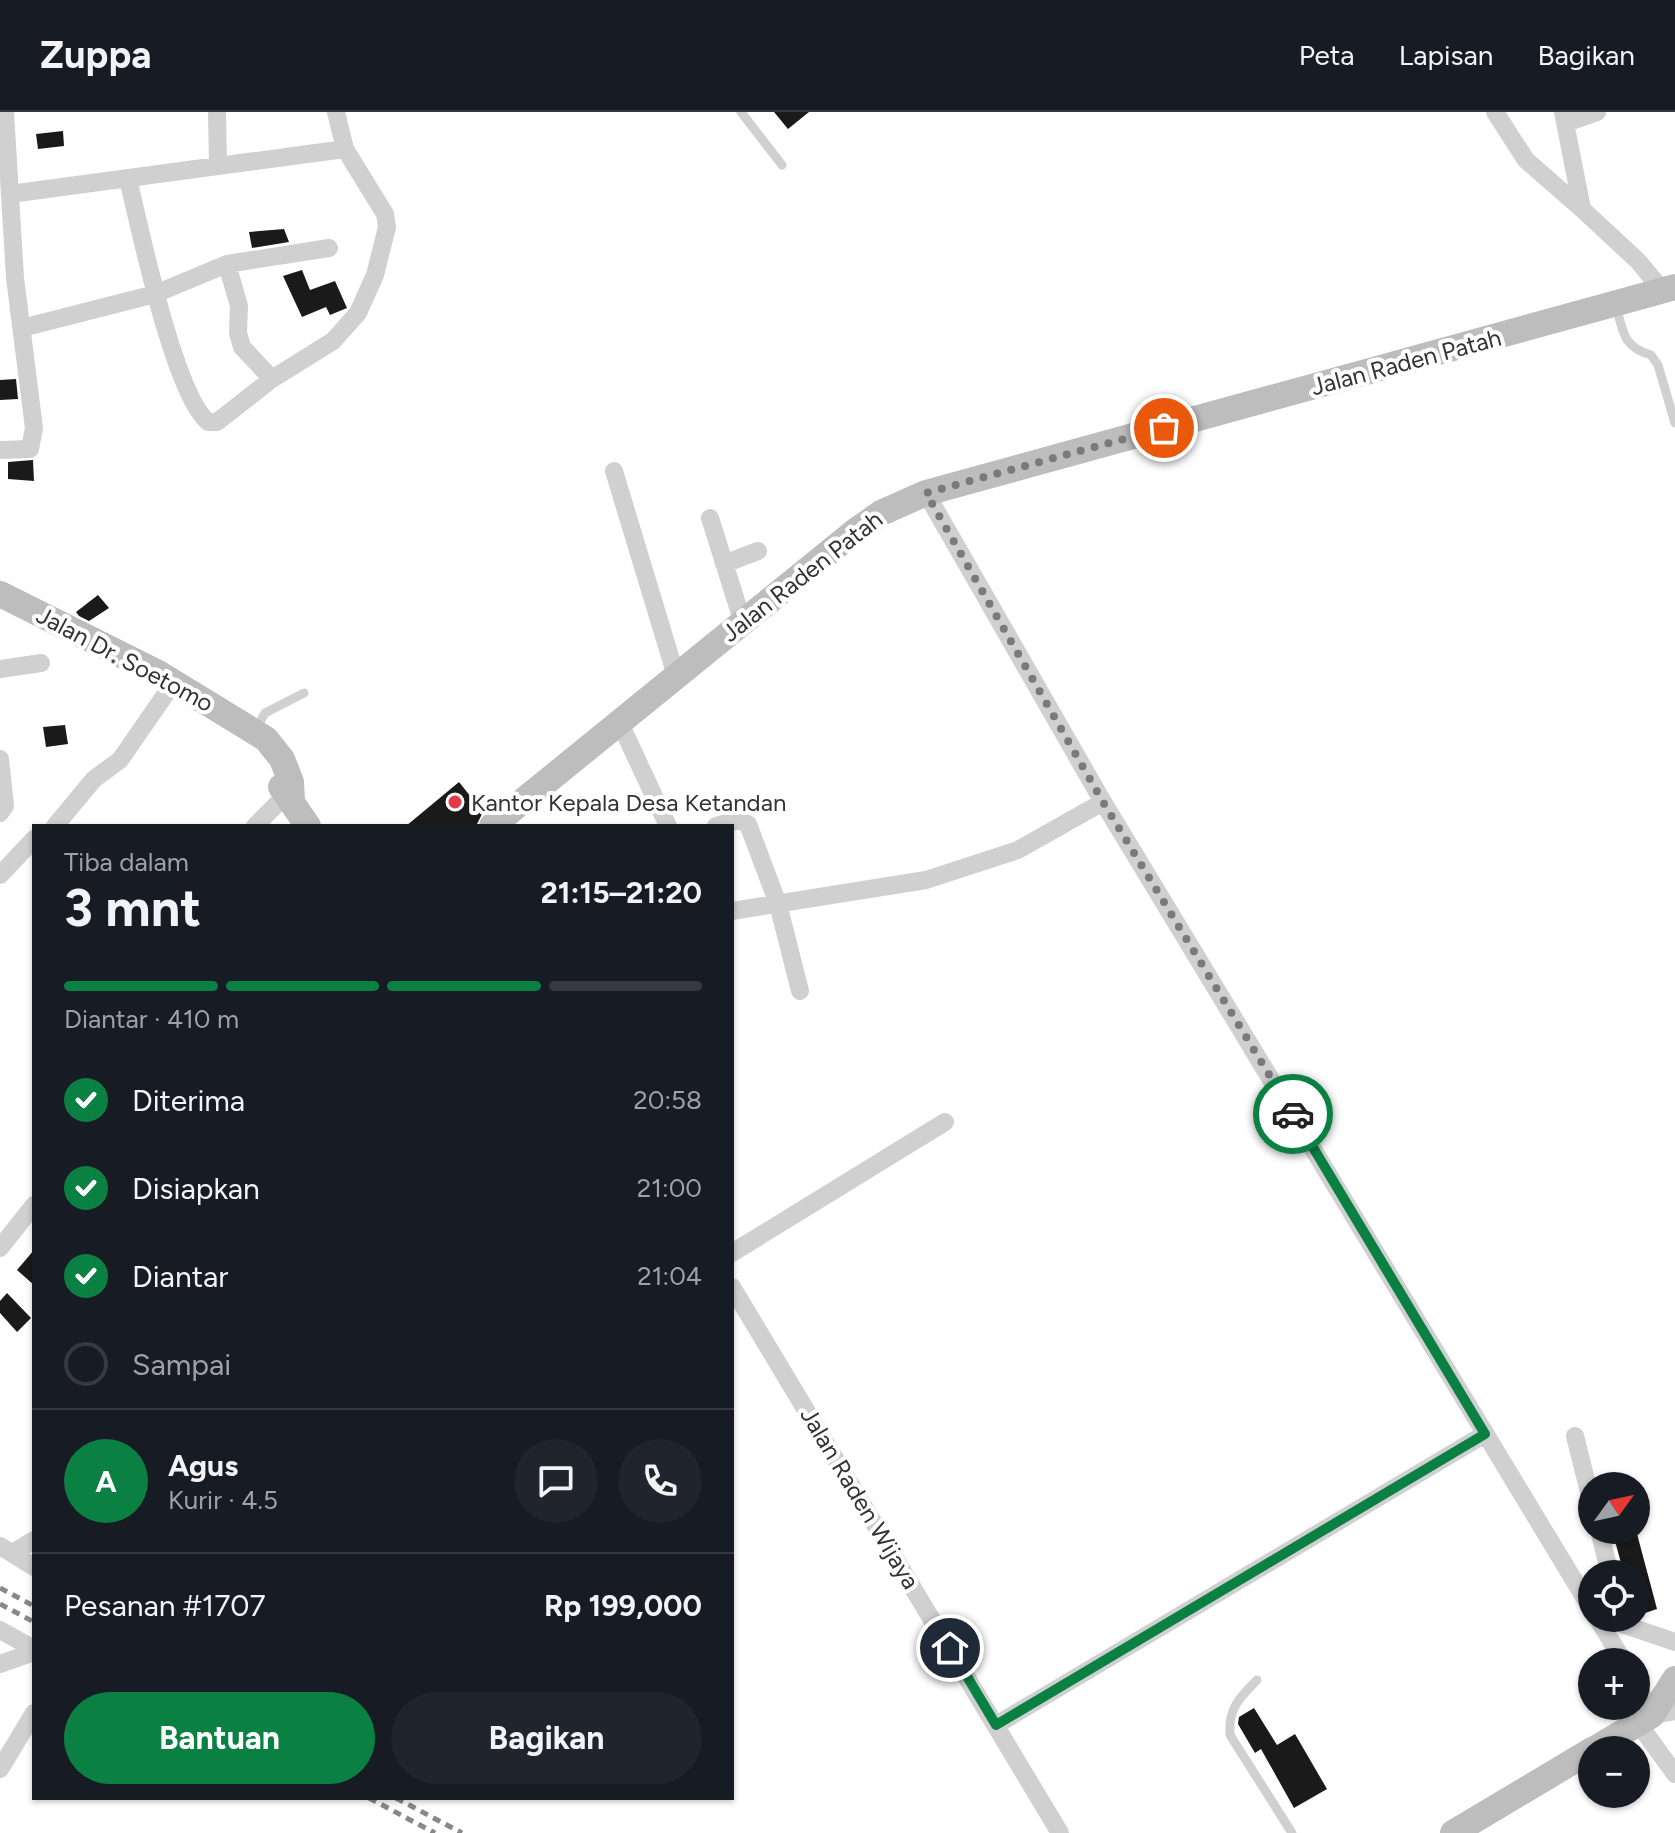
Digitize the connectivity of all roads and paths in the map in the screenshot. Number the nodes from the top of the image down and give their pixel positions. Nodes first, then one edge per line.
1 (5, 112) edge
2 (217, 112) edge
3 (336, 112) edge
4 (741, 112) edge
5 (1495, 112) edge
6 (1597, 112) edge
7 (1564, 118) edge
8 (345, 149) junction
9 (782, 165) dead end
10 (218, 166) junction
11 (128, 179) junction
12 (7, 200) edge
13 (1582, 209) junction
14 (329, 248) dead end
15 (227, 264) junction
16 (1669, 288) edge
17 (155, 294) junction
18 (1615, 303) junction
19 (22, 328) junction
20 (272, 379) junction
21 (1675, 423) edge
22 (0, 450) edge
23 (614, 471) dead end
24 (926, 493) junction
25 (710, 518) dead end
26 (758, 551) dead end
27 (724, 564) junction
28 (0, 594) edge
29 (742, 620) junction
30 (41, 663) dead end
31 (0, 669) edge
32 (676, 676) junction
33 (174, 682) junction
34 (304, 693) dead end
35 (619, 721) junction
36 (251, 730) junction
37 (0, 759) edge
38 (289, 798) junction
39 (1103, 802) junction
40 (0, 813) edge
41 (57, 824) edge
42 (257, 824) edge
43 (307, 824) edge
44 (494, 824) edge
45 (667, 824) edge
46 (723, 824) edge
47 (32, 841) edge
48 (0, 875) edge
49 (778, 904) junction
50 (734, 911) edge
51 (800, 991) dead end
52 (945, 1122) dead end
53 (32, 1207) edge
54 (1, 1245) edge
55 (734, 1252) edge
56 (734, 1290) edge
57 (1485, 1434) junction
58 (1575, 1436) dead end
59 (1584, 1472) edge
60 (32, 1541) edge
61 (7, 1550) edge
62 (32, 1566) edge
63 (1578, 1587) edge
64 (0, 1630) edge
65 (1650, 1632) edge
66 (1675, 1642) edge
67 (32, 1649) edge
68 (32, 1651) edge
69 (0, 1664) edge
70 (1675, 1679) edge
71 (1257, 1680) dead end
72 (32, 1716) edge
73 (1655, 1716) edge
74 (996, 1725) junction
75 (1618, 1736) edge
76 (1578, 1758) edge
77 (0, 1769) edge
78 (1675, 1774) edge
79 (1060, 1833) edge
80 (1292, 1833) edge
81 (1453, 1833) edge

1 - 12 street
2 - 10 street
3 - 8 street
4 - 9 lane
5 - 13 street
6 - 7 street
7 - 13 street
8 - 10 street
8 - 20 street
10 - 11 street
11 - 12 street
11 - 17 street
12 - 19 street
13 - 16 street
14 - 15 street
15 - 17 street
15 - 20 street
16 - 18 street, Jalan Raden Patah
17 - 19 street
17 - 20 street
18 - 21 lane
18 - 24 street, Jalan Raden Patah
19 - 22 street
23 - 32 street
24 - 29 street, Jalan Raden Patah
24 - 39 street
25 - 27 street
26 - 27 street
27 - 29 street
28 - 33 street, Jalan Dr. Soetomo
29 - 32 street, Jalan Raden Patah
30 - 31 street
32 - 35 street, Jalan Raden Patah
33 - 36 street, Jalan Dr. Soetomo
33 - 41 street
34 - 36 lane
35 - 44 street, Jalan Raden Patah
35 - 45 street
36 - 38 street, Jalan Dr. Soetomo
37 - 40 street
38 - 42 street
38 - 43 street, Jalan Dr. Soetomo
39 - 49 street
39 - 57 street
46 - 49 street
47 - 48 street
49 - 50 street
49 - 51 street
52 - 55 street
53 - 54 street
56 - 74 street, Jalan Raden Wijaya
57 - 63 street
57 - 74 street
58 - 59 street
60 - 61 street
61 - 62 street
64 - 67 street
65 - 66 street
68 - 69 street
70 - 73 street
71 - 80 lane
72 - 77 street
73 - 75 street
73 - 78 street
74 - 79 street, Jalan Raden Wijaya
76 - 81 street

